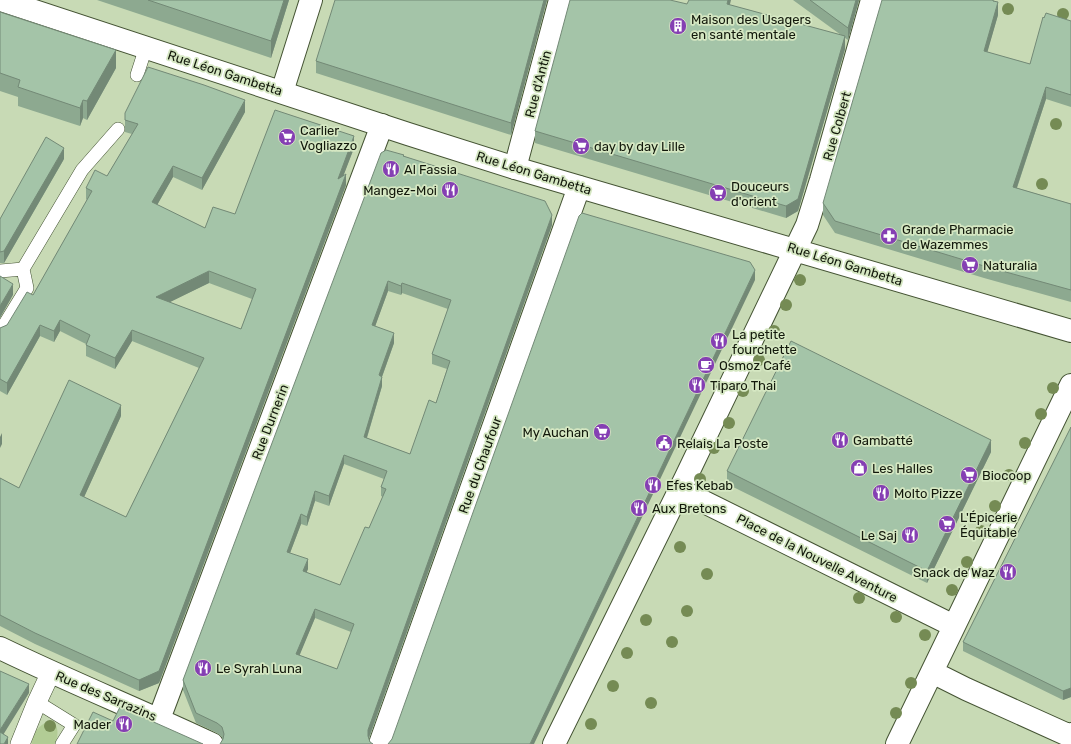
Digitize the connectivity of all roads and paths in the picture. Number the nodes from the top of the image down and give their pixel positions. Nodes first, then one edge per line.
1 (1, 0) edge
2 (311, 0) edge
3 (560, 0) edge
4 (872, 0) edge
5 (146, 47) junction
6 (137, 75) dead end
7 (282, 92) junction
8 (382, 125) junction
9 (118, 129) dead end
10 (516, 168) junction
11 (580, 187) junction
12 (796, 249) junction
13 (23, 269) junction
14 (0, 271) edge
15 (1071, 331) edge
16 (0, 332) edge
17 (1071, 385) edge
18 (680, 490) junction
19 (954, 626) junction
20 (0, 648) edge
21 (51, 672) junction
22 (932, 672) junction
23 (37, 702) junction
24 (144, 718) junction
25 (1071, 734) edge
26 (20, 744) edge
27 (62, 744) edge
28 (212, 744) edge
29 (380, 744) edge
30 (554, 744) edge
31 (897, 744) edge

1 - 5 street, Rue Léon Gambetta
2 - 7 street
3 - 10 street, Rue d'Antin
4 - 12 street, Rue Colbert
5 - 6 lane
5 - 7 street, Rue Léon Gambetta
7 - 8 street, Rue Léon Gambetta
8 - 10 street, Rue Léon Gambetta
8 - 24 street, Rue Durnerin
9 - 13 lane
10 - 11 street, Rue Léon Gambetta
11 - 12 street, Rue Léon Gambetta
11 - 29 street, Rue du Chaufour
12 - 15 street, Rue Léon Gambetta
12 - 18 street
13 - 14 lane
13 - 16 lane
17 - 19 street
18 - 19 street, Place de la Nouvelle Aventure
18 - 30 street
19 - 22 street
20 - 21 street, Rue des Sarrazins
21 - 23 street
21 - 24 street, Rue des Sarrazins
22 - 25 street
22 - 31 street
23 - 26 street
23 - 27 lane
24 - 28 street, Rue des Sarrazins

